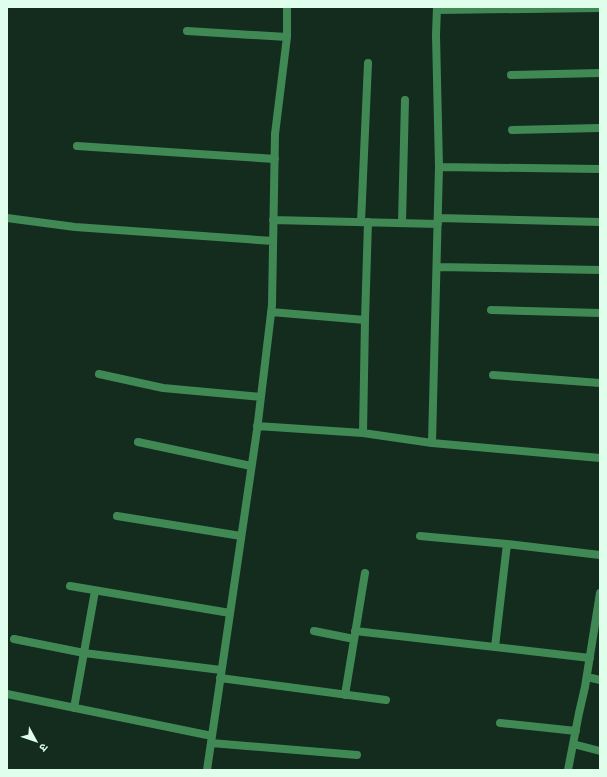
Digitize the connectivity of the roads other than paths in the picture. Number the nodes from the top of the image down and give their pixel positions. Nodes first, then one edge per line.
1 (287, 7) edge
2 (600, 8) edge
3 (437, 9) edge
4 (187, 31) dead end
5 (287, 36) junction
6 (368, 63) dead end
7 (600, 73) edge
8 (511, 74) dead end
9 (405, 100) dead end
10 (600, 128) edge
11 (512, 130) dead end
12 (77, 146) dead end
13 (275, 159) junction
14 (439, 167) junction
15 (600, 168) edge
16 (7, 218) edge
17 (273, 220) junction
18 (438, 221) junction
19 (365, 222) junction
20 (600, 222) edge
21 (402, 223) junction
22 (273, 240) junction
23 (437, 267) junction
24 (600, 270) edge
25 (491, 310) dead end
26 (271, 312) junction
27 (600, 313) edge
28 (365, 320) junction
29 (99, 374) dead end
30 (493, 375) dead end
31 (600, 383) edge
32 (261, 397) junction
33 (257, 426) junction
34 (362, 433) junction
35 (138, 442) dead end
36 (432, 443) junction
37 (600, 458) edge
38 (251, 466) junction
39 (117, 516) dead end
40 (241, 536) junction
41 (420, 536) dead end
42 (507, 544) junction
43 (600, 554) edge
44 (364, 573) dead end
45 (70, 586) dead end
46 (95, 590) junction
47 (600, 593) edge
48 (230, 613) junction
49 (314, 631) dead end
50 (355, 635) junction
51 (14, 639) dead end
52 (495, 647) junction
53 (84, 652) junction
54 (590, 658) junction
55 (221, 670) junction
56 (587, 677) junction
57 (220, 678) junction
58 (600, 680) edge
59 (7, 694) edge
60 (345, 695) junction
61 (386, 700) dead end
62 (74, 708) junction
63 (500, 723) dead end
64 (576, 731) junction
65 (211, 739) junction
66 (573, 744) junction
67 (600, 751) edge
68 (357, 755) dead end
69 (207, 770) edge
70 (568, 770) edge

1 - 5 street
2 - 3 street
3 - 14 street
4 - 5 street
5 - 13 street
6 - 19 street
7 - 8 street
9 - 21 street
10 - 11 street
12 - 13 street
13 - 17 street
14 - 15 street
14 - 18 street
16 - 22 street
17 - 19 street
17 - 22 street
18 - 20 street
18 - 21 street
18 - 23 street
19 - 21 street
19 - 28 street
22 - 26 street
23 - 24 street
23 - 36 street
25 - 27 street
26 - 28 street
26 - 32 street
28 - 34 street
29 - 32 street
30 - 31 street
32 - 33 street
33 - 34 street
33 - 38 street
34 - 36 street
35 - 38 street
36 - 37 street
38 - 40 street
39 - 40 street
40 - 48 street
41 - 42 street
42 - 43 street
42 - 52 street
44 - 50 street
45 - 46 street
46 - 48 street
46 - 53 street
47 - 54 street
48 - 55 street
49 - 50 street
50 - 52 street
50 - 60 street
51 - 53 street
52 - 54 street
53 - 55 street
53 - 62 street
54 - 56 street
55 - 57 street
56 - 58 street
56 - 64 street
57 - 60 street
57 - 65 street
59 - 62 street
60 - 61 street
62 - 65 street
63 - 64 street
64 - 66 street
65 - 68 street
65 - 69 street
66 - 67 street
66 - 70 street

